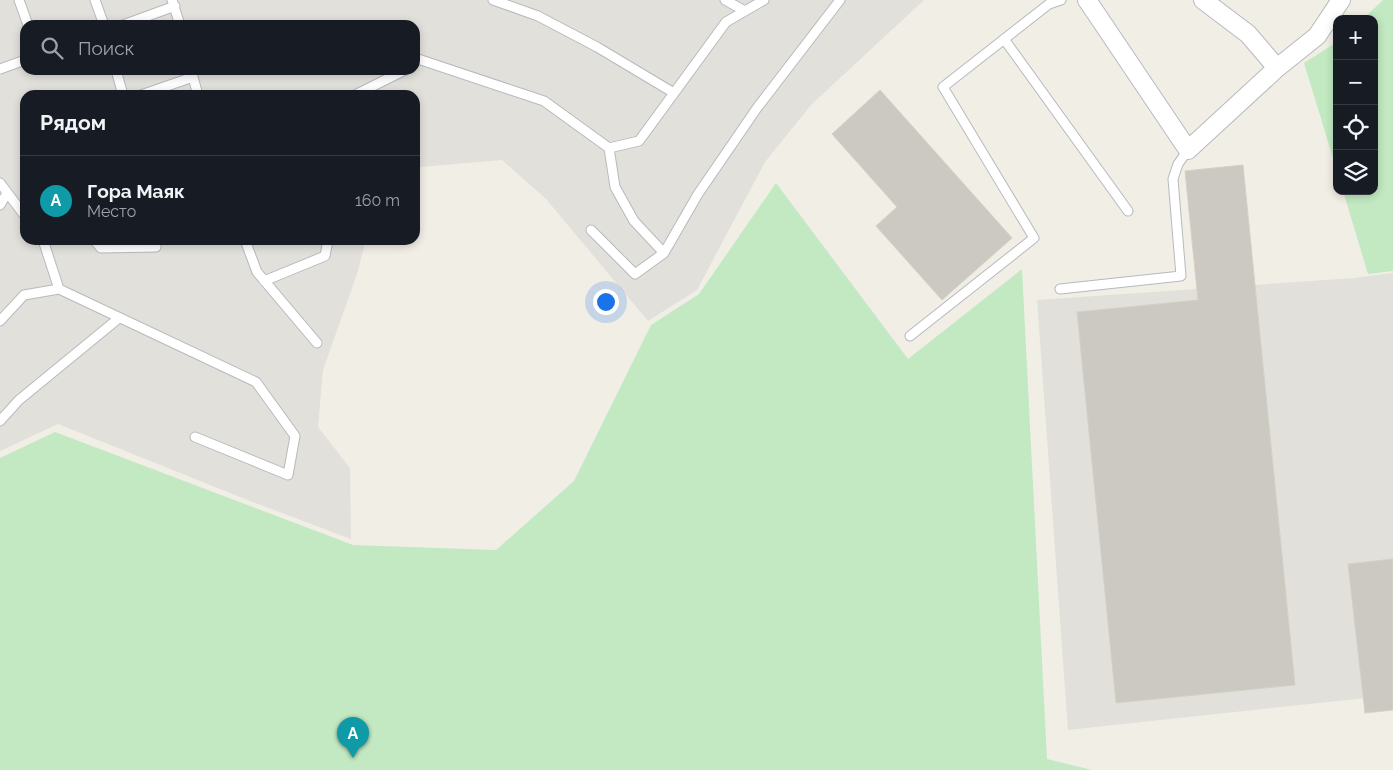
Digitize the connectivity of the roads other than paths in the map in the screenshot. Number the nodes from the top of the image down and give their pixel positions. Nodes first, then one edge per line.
1 (19, 0) edge
2 (95, 0) edge
3 (493, 0) edge
4 (725, 0) edge
5 (764, 0) edge
6 (840, 0) edge
7 (1061, 0) edge
8 (1088, 0) edge
9 (1203, 0) edge
10 (1341, 0) edge
11 (174, 3) edge
12 (746, 11) junction
13 (26, 20) edge
14 (102, 20) edge
15 (135, 20) edge
16 (179, 20) edge
17 (1004, 39) junction
18 (20, 62) edge
19 (420, 62) edge
20 (1276, 68) junction
21 (0, 69) edge
22 (117, 75) edge
23 (190, 75) edge
24 (192, 75) edge
25 (395, 75) edge
26 (122, 90) edge
27 (153, 90) edge
28 (197, 90) edge
29 (365, 90) edge
30 (674, 93) junction
31 (609, 148) junction
32 (1188, 150) junction
33 (0, 183) edge
34 (8, 193) junction
35 (0, 205) edge
36 (20, 209) edge
37 (1128, 211) dead end
38 (591, 230) dead end
39 (45, 245) edge
40 (98, 245) edge
41 (156, 245) edge
42 (247, 245) edge
43 (327, 245) edge
44 (664, 254) junction
45 (264, 281) junction
46 (1060, 288) dead end
47 (59, 289) junction
48 (119, 318) junction
49 (0, 321) edge
50 (910, 336) dead end
51 (318, 343) dead end
52 (0, 421) edge
53 (195, 438) dead end

1 - 13 lane
2 - 14 lane
3 - 30 lane
4 - 12 lane
5 - 12 lane
6 - 44 lane
7 - 17 lane
8 - 32 street
9 - 20 street
10 - 20 street
11 - 15 lane
11 - 16 lane
12 - 30 lane
17 - 37 lane
17 - 50 lane
18 - 21 lane
19 - 31 lane
20 - 32 street
22 - 26 lane
23 - 27 lane
24 - 28 lane
25 - 29 lane
30 - 31 lane
31 - 44 lane
32 - 46 lane
33 - 34 lane
34 - 35 lane
34 - 36 lane
38 - 44 lane
39 - 47 lane
40 - 41 lane
42 - 45 lane
43 - 45 lane
45 - 51 lane
47 - 48 lane
47 - 49 lane
48 - 52 lane
48 - 53 lane

